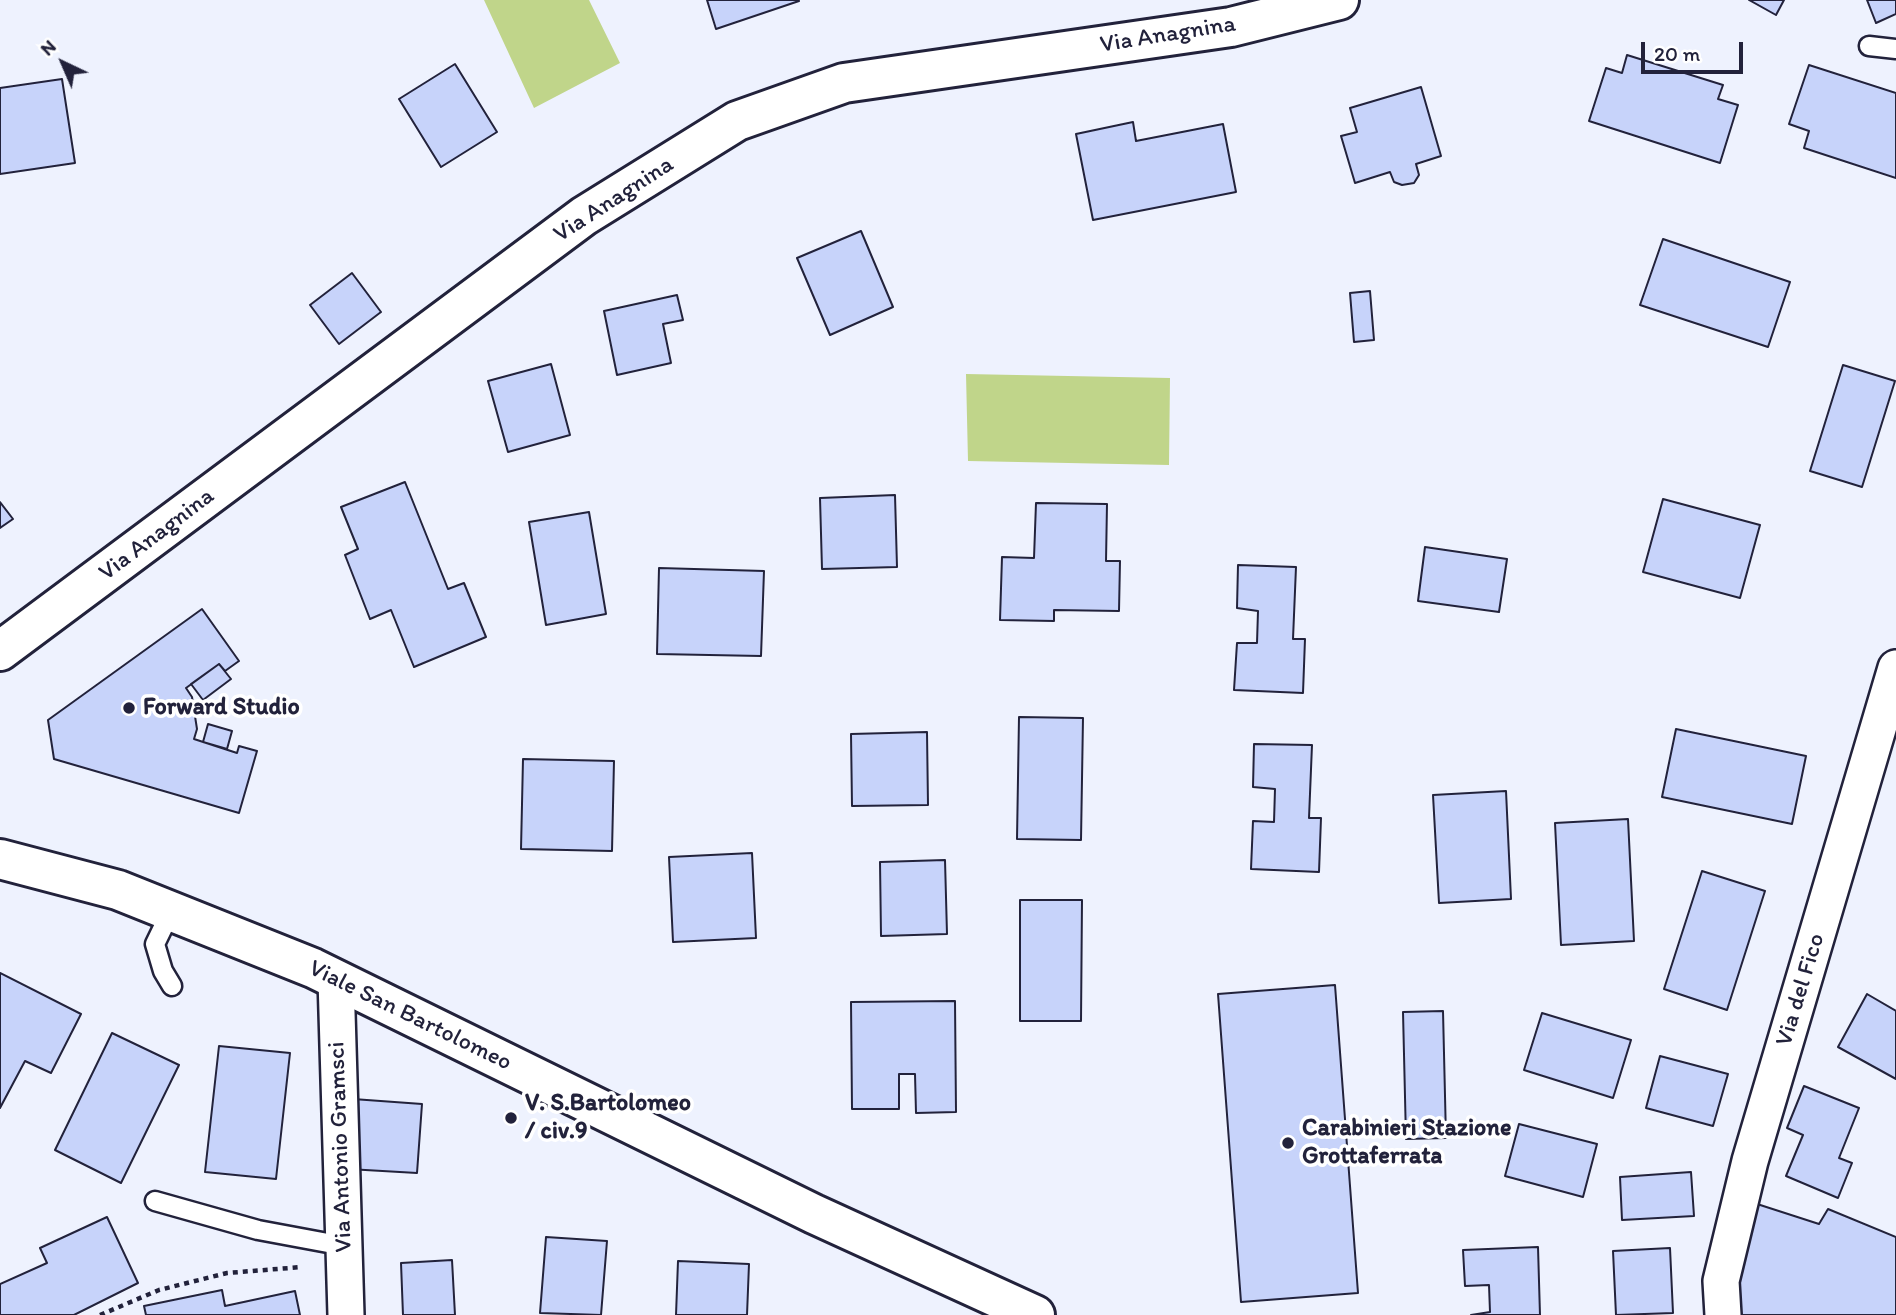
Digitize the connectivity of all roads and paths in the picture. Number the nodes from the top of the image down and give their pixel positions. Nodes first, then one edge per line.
1 (1339, 0) edge
2 (1869, 46) dead end
3 (1896, 49) edge
4 (0, 651) edge
5 (1896, 668) edge
6 (0, 859) edge
7 (171, 911) junction
8 (336, 979) junction
9 (172, 986) dead end
10 (155, 1202) dead end
11 (345, 1255) junction
12 (100, 1315) edge
13 (346, 1315) edge
14 (1035, 1315) edge
15 (1723, 1315) edge

1 - 4 main road, Via Anagnina
2 - 3 lane
5 - 15 street, Via del Fico
6 - 7 main road, Viale San Bartolomeo
7 - 8 main road, Viale San Bartolomeo
7 - 9 lane
8 - 11 street, Via Antonio Gramsci
8 - 14 main road, Viale San Bartolomeo
10 - 11 lane
11 - 12 path
11 - 13 street, Via Antonio Gramsci

